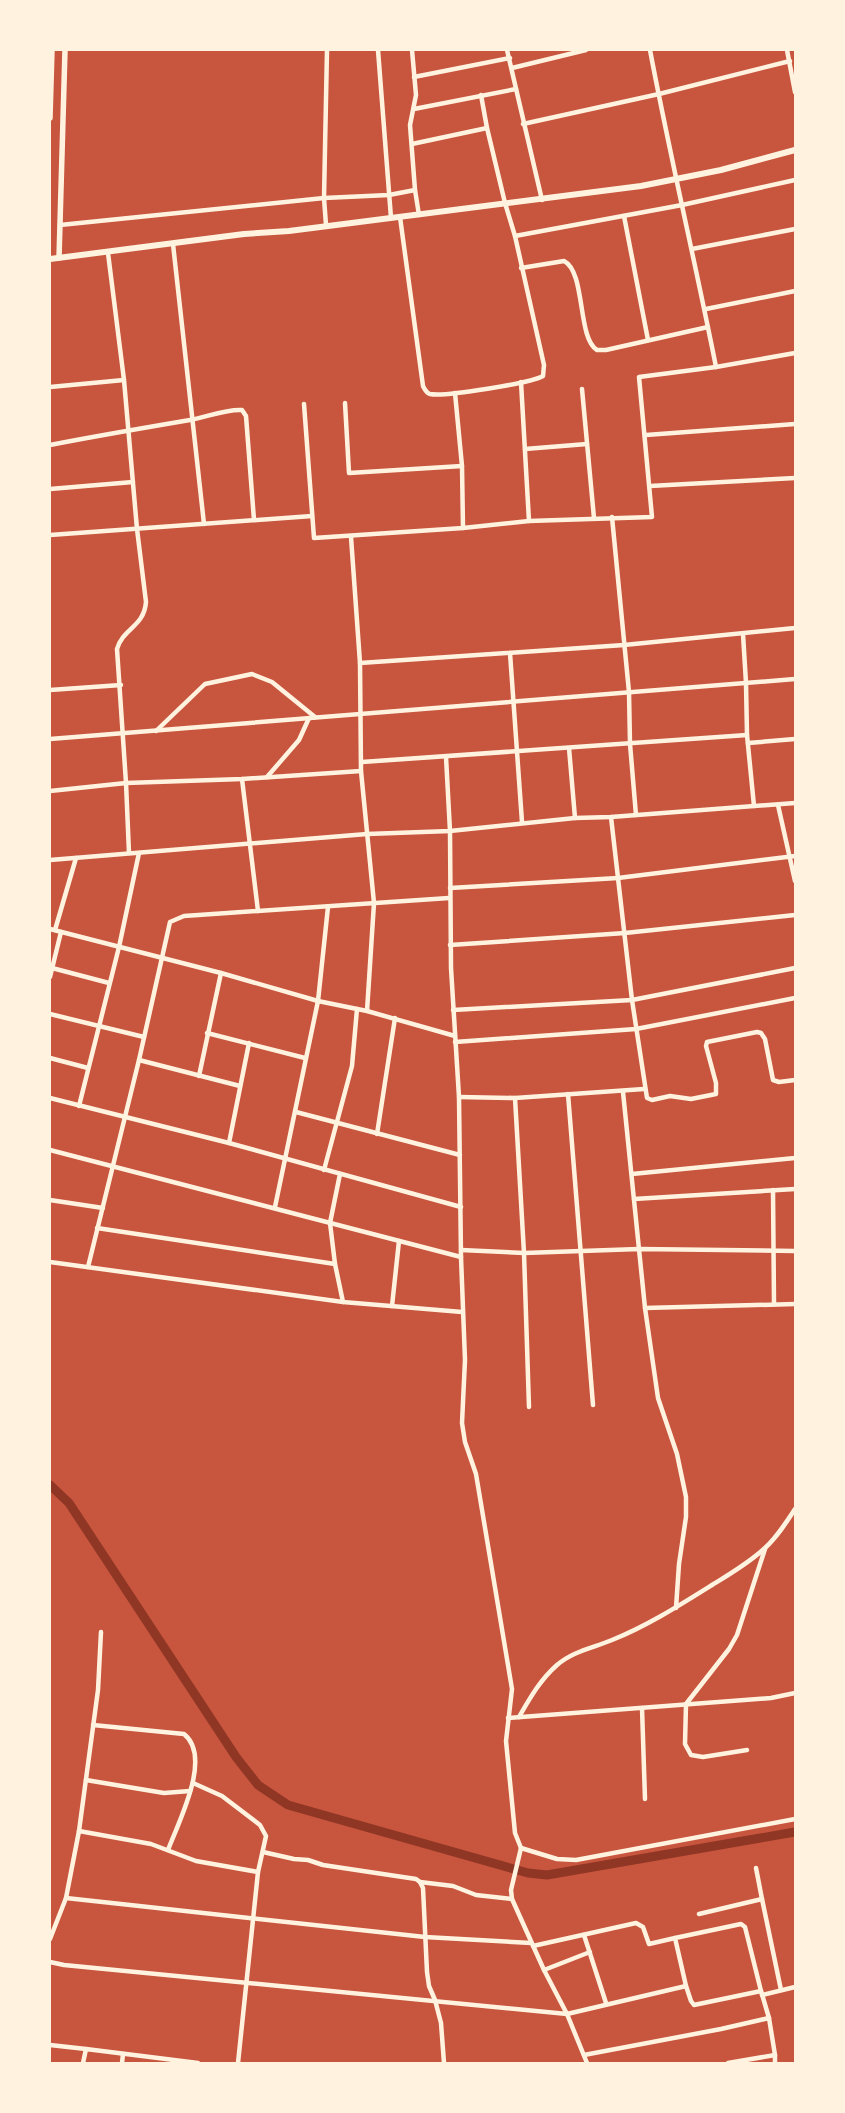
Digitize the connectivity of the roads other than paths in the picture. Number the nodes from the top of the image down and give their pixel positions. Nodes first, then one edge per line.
1 (52, 50) edge
2 (65, 50) edge
3 (327, 50) edge
4 (378, 50) edge
5 (412, 50) edge
6 (508, 50) edge
7 (586, 50) edge
8 (650, 50) edge
9 (787, 50) edge
10 (510, 58) junction
11 (790, 61) junction
12 (512, 68) junction
13 (414, 77) junction
14 (516, 89) junction
15 (795, 92) edge
16 (658, 94) junction
17 (481, 95) junction
18 (414, 109) junction
19 (50, 118) edge
20 (524, 124) junction
21 (487, 128) junction
22 (412, 144) junction
23 (795, 150) edge
24 (677, 180) junction
25 (795, 180) edge
26 (415, 190) junction
27 (389, 195) junction
28 (324, 198) junction
29 (542, 200) junction
30 (505, 203) junction
31 (682, 204) junction
32 (419, 215) junction
33 (624, 216) junction
34 (400, 217) junction
35 (391, 218) junction
36 (60, 225) junction
37 (326, 225) junction
38 (795, 229) edge
39 (515, 236) junction
40 (173, 244) junction
41 (692, 250) junction
42 (108, 253) junction
43 (59, 258) junction
44 (50, 259) edge
45 (521, 268) junction
46 (795, 291) edge
47 (706, 309) junction
48 (708, 327) junction
49 (648, 340) junction
50 (795, 353) edge
51 (716, 367) junction
52 (124, 380) junction
53 (521, 382) junction
54 (50, 386) edge
55 (582, 389) dead end
56 (455, 393) junction
57 (344, 403) dead end
58 (304, 404) dead end
59 (191, 420) junction
60 (795, 424) edge
61 (129, 430) junction
62 (646, 436) junction
63 (587, 444) junction
64 (50, 445) edge
65 (525, 449) junction
66 (462, 466) junction
67 (795, 478) edge
68 (133, 482) junction
69 (650, 486) junction
70 (50, 489) edge
71 (312, 516) junction
72 (612, 517) junction
73 (594, 518) junction
74 (254, 520) junction
75 (529, 521) junction
76 (204, 524) junction
77 (137, 528) junction
78 (463, 528) junction
79 (50, 535) edge
80 (351, 537) junction
81 (795, 628) edge
82 (742, 634) junction
83 (624, 645) junction
84 (510, 653) junction
85 (360, 662) junction
86 (795, 679) edge
87 (746, 683) junction
88 (121, 685) junction
89 (50, 690) edge
90 (629, 692) junction
91 (514, 702) junction
92 (360, 713) junction
93 (309, 718) junction
94 (317, 718) junction
95 (156, 730) junction
96 (123, 733) junction
97 (747, 735) junction
98 (50, 739) edge
99 (795, 739) edge
100 (748, 743) junction
101 (630, 744) junction
102 (569, 748) junction
103 (518, 750) junction
104 (446, 757) junction
105 (362, 762) junction
106 (361, 771) junction
107 (267, 777) junction
108 (242, 779) junction
109 (126, 783) junction
110 (50, 791) edge
111 (795, 803) edge
112 (778, 805) junction
113 (754, 806) junction
114 (636, 816) junction
115 (611, 817) junction
116 (575, 818) junction
117 (522, 822) junction
118 (450, 830) junction
119 (367, 834) junction
120 (250, 844) junction
121 (129, 853) junction
122 (138, 854) junction
123 (792, 857) edge
124 (76, 858) junction
125 (50, 860) edge
126 (618, 878) junction
127 (795, 881) edge
128 (450, 888) junction
129 (449, 898) junction
130 (374, 903) junction
131 (328, 907) junction
132 (258, 911) junction
133 (795, 915) edge
134 (56, 930) edge
135 (625, 933) junction
136 (450, 945) junction
137 (119, 947) junction
138 (163, 958) junction
139 (52, 968) junction
140 (795, 968) edge
141 (221, 973) junction
142 (50, 977) edge
143 (109, 983) junction
144 (795, 998) edge
145 (632, 1000) junction
146 (318, 1001) junction
147 (357, 1009) junction
148 (453, 1010) junction
149 (367, 1011) junction
150 (50, 1014) edge
151 (394, 1018) junction
152 (99, 1026) junction
153 (636, 1029) junction
154 (207, 1033) junction
155 (455, 1036) junction
156 (144, 1037) junction
157 (455, 1042) junction
158 (249, 1043) junction
159 (50, 1058) edge
160 (306, 1058) junction
161 (139, 1060) junction
162 (88, 1068) junction
163 (199, 1076) junction
164 (795, 1080) edge
165 (240, 1086) junction
166 (644, 1090) junction
167 (624, 1092) junction
168 (568, 1094) junction
169 (459, 1097) junction
170 (50, 1098) edge
171 (516, 1098) junction
172 (79, 1106) junction
173 (296, 1112) junction
174 (126, 1116) junction
175 (338, 1124) junction
176 (377, 1134) junction
177 (229, 1143) junction
178 (50, 1150) edge
179 (460, 1155) junction
180 (795, 1158) edge
181 (286, 1160) junction
182 (112, 1166) junction
183 (324, 1170) junction
184 (340, 1174) junction
185 (632, 1174) junction
186 (774, 1190) junction
187 (795, 1190) edge
188 (634, 1199) junction
189 (50, 1200) edge
190 (461, 1206) junction
191 (275, 1207) junction
192 (103, 1208) junction
193 (330, 1223) junction
194 (97, 1228) junction
195 (399, 1241) junction
196 (639, 1248) junction
197 (461, 1250) junction
198 (774, 1251) junction
199 (795, 1251) edge
200 (580, 1252) junction
201 (524, 1253) junction
202 (461, 1256) junction
203 (50, 1262) edge
204 (335, 1264) junction
205 (88, 1267) junction
206 (343, 1302) junction
207 (774, 1304) junction
208 (795, 1304) edge
209 (392, 1306) junction
210 (645, 1308) junction
211 (462, 1312) junction
212 (593, 1405) dead end
213 (530, 1407) dead end
214 (795, 1509) edge
215 (766, 1547) junction
216 (676, 1608) junction
217 (101, 1632) dead end
218 (795, 1693) edge
219 (686, 1704) junction
220 (642, 1708) junction
221 (519, 1717) junction
222 (508, 1718) junction
223 (93, 1725) junction
224 (747, 1750) dead end
225 (86, 1780) junction
226 (193, 1783) junction
227 (190, 1791) junction
228 (645, 1799) dead end
229 (795, 1819) edge
230 (79, 1831) junction
231 (168, 1850) junction
232 (521, 1850) junction
233 (263, 1852) junction
234 (756, 1868) dead end
235 (258, 1872) junction
236 (420, 1882) junction
237 (66, 1898) junction
238 (512, 1899) junction
239 (762, 1899) junction
240 (700, 1914) dead end
241 (253, 1918) junction
242 (584, 1936) junction
243 (425, 1937) junction
244 (675, 1938) junction
245 (50, 1939) edge
246 (532, 1945) junction
247 (590, 1952) junction
248 (50, 1962) edge
249 (544, 1970) junction
250 (246, 1983) junction
251 (686, 1986) junction
252 (795, 1987) edge
253 (781, 1990) junction
254 (761, 1993) junction
255 (435, 2000) junction
256 (606, 2003) junction
257 (566, 2014) junction
258 (768, 2018) junction
259 (50, 2045) edge
260 (86, 2049) junction
261 (123, 2054) junction
262 (584, 2055) junction
263 (775, 2055) junction
264 (161, 2061) edge
265 (83, 2063) edge
266 (122, 2063) edge
267 (198, 2063) edge
268 (238, 2063) edge
269 (444, 2063) edge
270 (587, 2063) edge
271 (728, 2063) edge
272 (775, 2063) edge

1 - 19 street
2 - 36 street
3 - 28 street
4 - 27 street
5 - 13 street
6 - 10 street
7 - 12 street
8 - 16 street
9 - 11 street
10 - 12 street
10 - 13 street
11 - 15 street
11 - 16 street
12 - 14 street
13 - 18 street
14 - 17 street
14 - 20 street
16 - 20 street
16 - 24 street
17 - 18 street
17 - 21 street
18 - 22 street
20 - 29 street
21 - 22 street
21 - 30 street
22 - 26 street
23 - 24 main road
24 - 29 main road
24 - 31 street
25 - 31 street
26 - 27 street
26 - 32 street
27 - 28 street
27 - 35 street
28 - 36 street
28 - 37 street
29 - 30 main road
30 - 32 main road
30 - 39 street
31 - 33 street
31 - 41 street
32 - 34 main road
33 - 39 street
33 - 49 street
34 - 35 main road
34 - 56 street
35 - 37 main road
36 - 43 street
37 - 40 main road
38 - 41 street
39 - 45 street
40 - 42 main road
40 - 59 street
41 - 47 street
42 - 43 main road
42 - 52 street
43 - 44 main road
45 - 49 street
45 - 53 street
46 - 47 street
47 - 48 street
48 - 49 street
48 - 51 street
50 - 51 street
51 - 62 street
52 - 54 street
52 - 61 street
53 - 56 street
53 - 65 street
55 - 63 street
56 - 66 street
57 - 66 street
58 - 71 street
59 - 61 street
59 - 74 street
59 - 76 street
60 - 62 street
61 - 64 street
61 - 68 street
62 - 69 street
63 - 65 street
63 - 73 street
65 - 75 street
66 - 78 street
67 - 69 street
68 - 70 street
68 - 77 street
69 - 72 street
71 - 74 street
71 - 80 street
72 - 73 street
72 - 83 street
73 - 75 street
74 - 76 street
75 - 78 street
76 - 77 street
77 - 79 street
77 - 88 street
78 - 80 street
80 - 85 street
81 - 82 street
82 - 83 street
82 - 87 street
83 - 84 street
83 - 90 street
84 - 85 street
84 - 91 street
85 - 92 street
86 - 87 street
87 - 90 street
87 - 97 street
88 - 89 street
88 - 96 street
90 - 91 street
90 - 101 street
91 - 92 street
91 - 103 street
92 - 94 street
92 - 105 street
93 - 94 street
93 - 95 street
93 - 107 street
94 - 95 street
95 - 96 street
96 - 98 street
96 - 109 street
97 - 100 street
97 - 101 street
99 - 100 street
100 - 113 street
101 - 102 street
101 - 114 street
102 - 103 street
102 - 116 street
103 - 104 street
103 - 117 street
104 - 105 street
104 - 118 street
105 - 106 street
106 - 107 street
106 - 119 street
107 - 108 street
108 - 109 street
108 - 120 street
109 - 110 street
109 - 121 street
111 - 112 street
112 - 113 street
112 - 123 street
113 - 114 street
114 - 115 street
115 - 116 street
115 - 126 street
116 - 117 street
117 - 118 street
118 - 119 street
118 - 128 street
119 - 120 street
119 - 130 street
120 - 122 street
120 - 132 street
121 - 122 street
121 - 124 street
122 - 137 street
123 - 126 street
123 - 127 street
124 - 125 street
124 - 134 street
126 - 128 street
126 - 135 street
128 - 129 street
129 - 130 street
129 - 136 street
130 - 131 street
130 - 149 street
131 - 132 street
131 - 146 street
132 - 138 street
133 - 135 street
134 - 137 street
134 - 139 street
135 - 136 street
135 - 145 street
136 - 148 street
137 - 138 street
137 - 143 street
138 - 141 street
138 - 156 street
139 - 142 street
139 - 143 street
140 - 145 street
141 - 146 street
141 - 154 street
143 - 152 street
144 - 153 street
145 - 148 street
145 - 153 street
146 - 147 street
146 - 160 street
147 - 149 street
147 - 175 street
148 - 155 street
149 - 151 street
150 - 152 street
151 - 155 street
151 - 176 street
152 - 156 street
152 - 162 street
153 - 157 street
153 - 166 street
154 - 158 street
154 - 163 street
155 - 157 street
156 - 161 street
157 - 169 street
158 - 160 street
158 - 165 street
159 - 162 street
160 - 173 street
161 - 163 street
161 - 174 street
162 - 172 street
163 - 165 street
164 - 166 street
165 - 177 street
166 - 167 street
167 - 168 street
167 - 185 street
168 - 171 street
168 - 200 street
169 - 171 street
169 - 179 street
170 - 172 street
171 - 201 street
172 - 174 street
173 - 175 street
173 - 181 street
174 - 177 street
174 - 182 street
175 - 176 street
175 - 183 street
176 - 179 street
177 - 181 street
178 - 182 street
179 - 190 street
180 - 185 street
181 - 183 street
181 - 191 street
182 - 191 street
182 - 192 street
183 - 184 street
184 - 190 street
184 - 193 street
185 - 188 street
186 - 187 street
186 - 188 street
186 - 198 street
188 - 196 street
189 - 192 street
190 - 197 street
191 - 193 street
192 - 194 street
193 - 195 street
193 - 204 street
194 - 204 street
194 - 205 street
195 - 202 street
195 - 209 street
196 - 198 street
196 - 200 street
196 - 210 street
197 - 201 street
197 - 202 street
198 - 199 street
198 - 207 street
200 - 201 street
200 - 212 street
201 - 213 street
202 - 211 street
203 - 205 street
204 - 206 street
205 - 206 street
206 - 209 street
207 - 208 street
207 - 210 street
209 - 211 street
210 - 216 street
211 - 222 street
214 - 215 street
215 - 216 street
215 - 219 street
216 - 221 street
217 - 223 street
218 - 219 street
219 - 220 street
219 - 224 street
220 - 221 street
220 - 228 street
221 - 222 street
222 - 232 street
223 - 225 street
223 - 226 street
225 - 227 street
225 - 230 street
226 - 227 street
226 - 233 street
227 - 231 street
229 - 232 street
230 - 231 street
230 - 237 street
231 - 235 street
232 - 238 street
233 - 235 street
233 - 236 street
234 - 239 street
235 - 241 street
236 - 238 street
236 - 243 street
237 - 241 street
237 - 245 street
238 - 246 street
239 - 240 street
239 - 253 street
241 - 243 street
241 - 250 street
242 - 244 street
242 - 246 street
242 - 247 street
243 - 246 street
243 - 255 street
244 - 251 street
244 - 254 street
246 - 249 street
247 - 249 street
247 - 256 street
248 - 250 street
249 - 257 street
250 - 255 street
250 - 268 street
251 - 254 street
251 - 256 street
252 - 253 street
253 - 254 street
254 - 258 street
255 - 257 street
255 - 269 street
256 - 257 street
257 - 262 street
258 - 262 street
258 - 263 street
259 - 260 street
260 - 261 street
260 - 265 street
261 - 264 street
261 - 266 street
262 - 270 street
263 - 271 street
263 - 272 street
264 - 267 street

